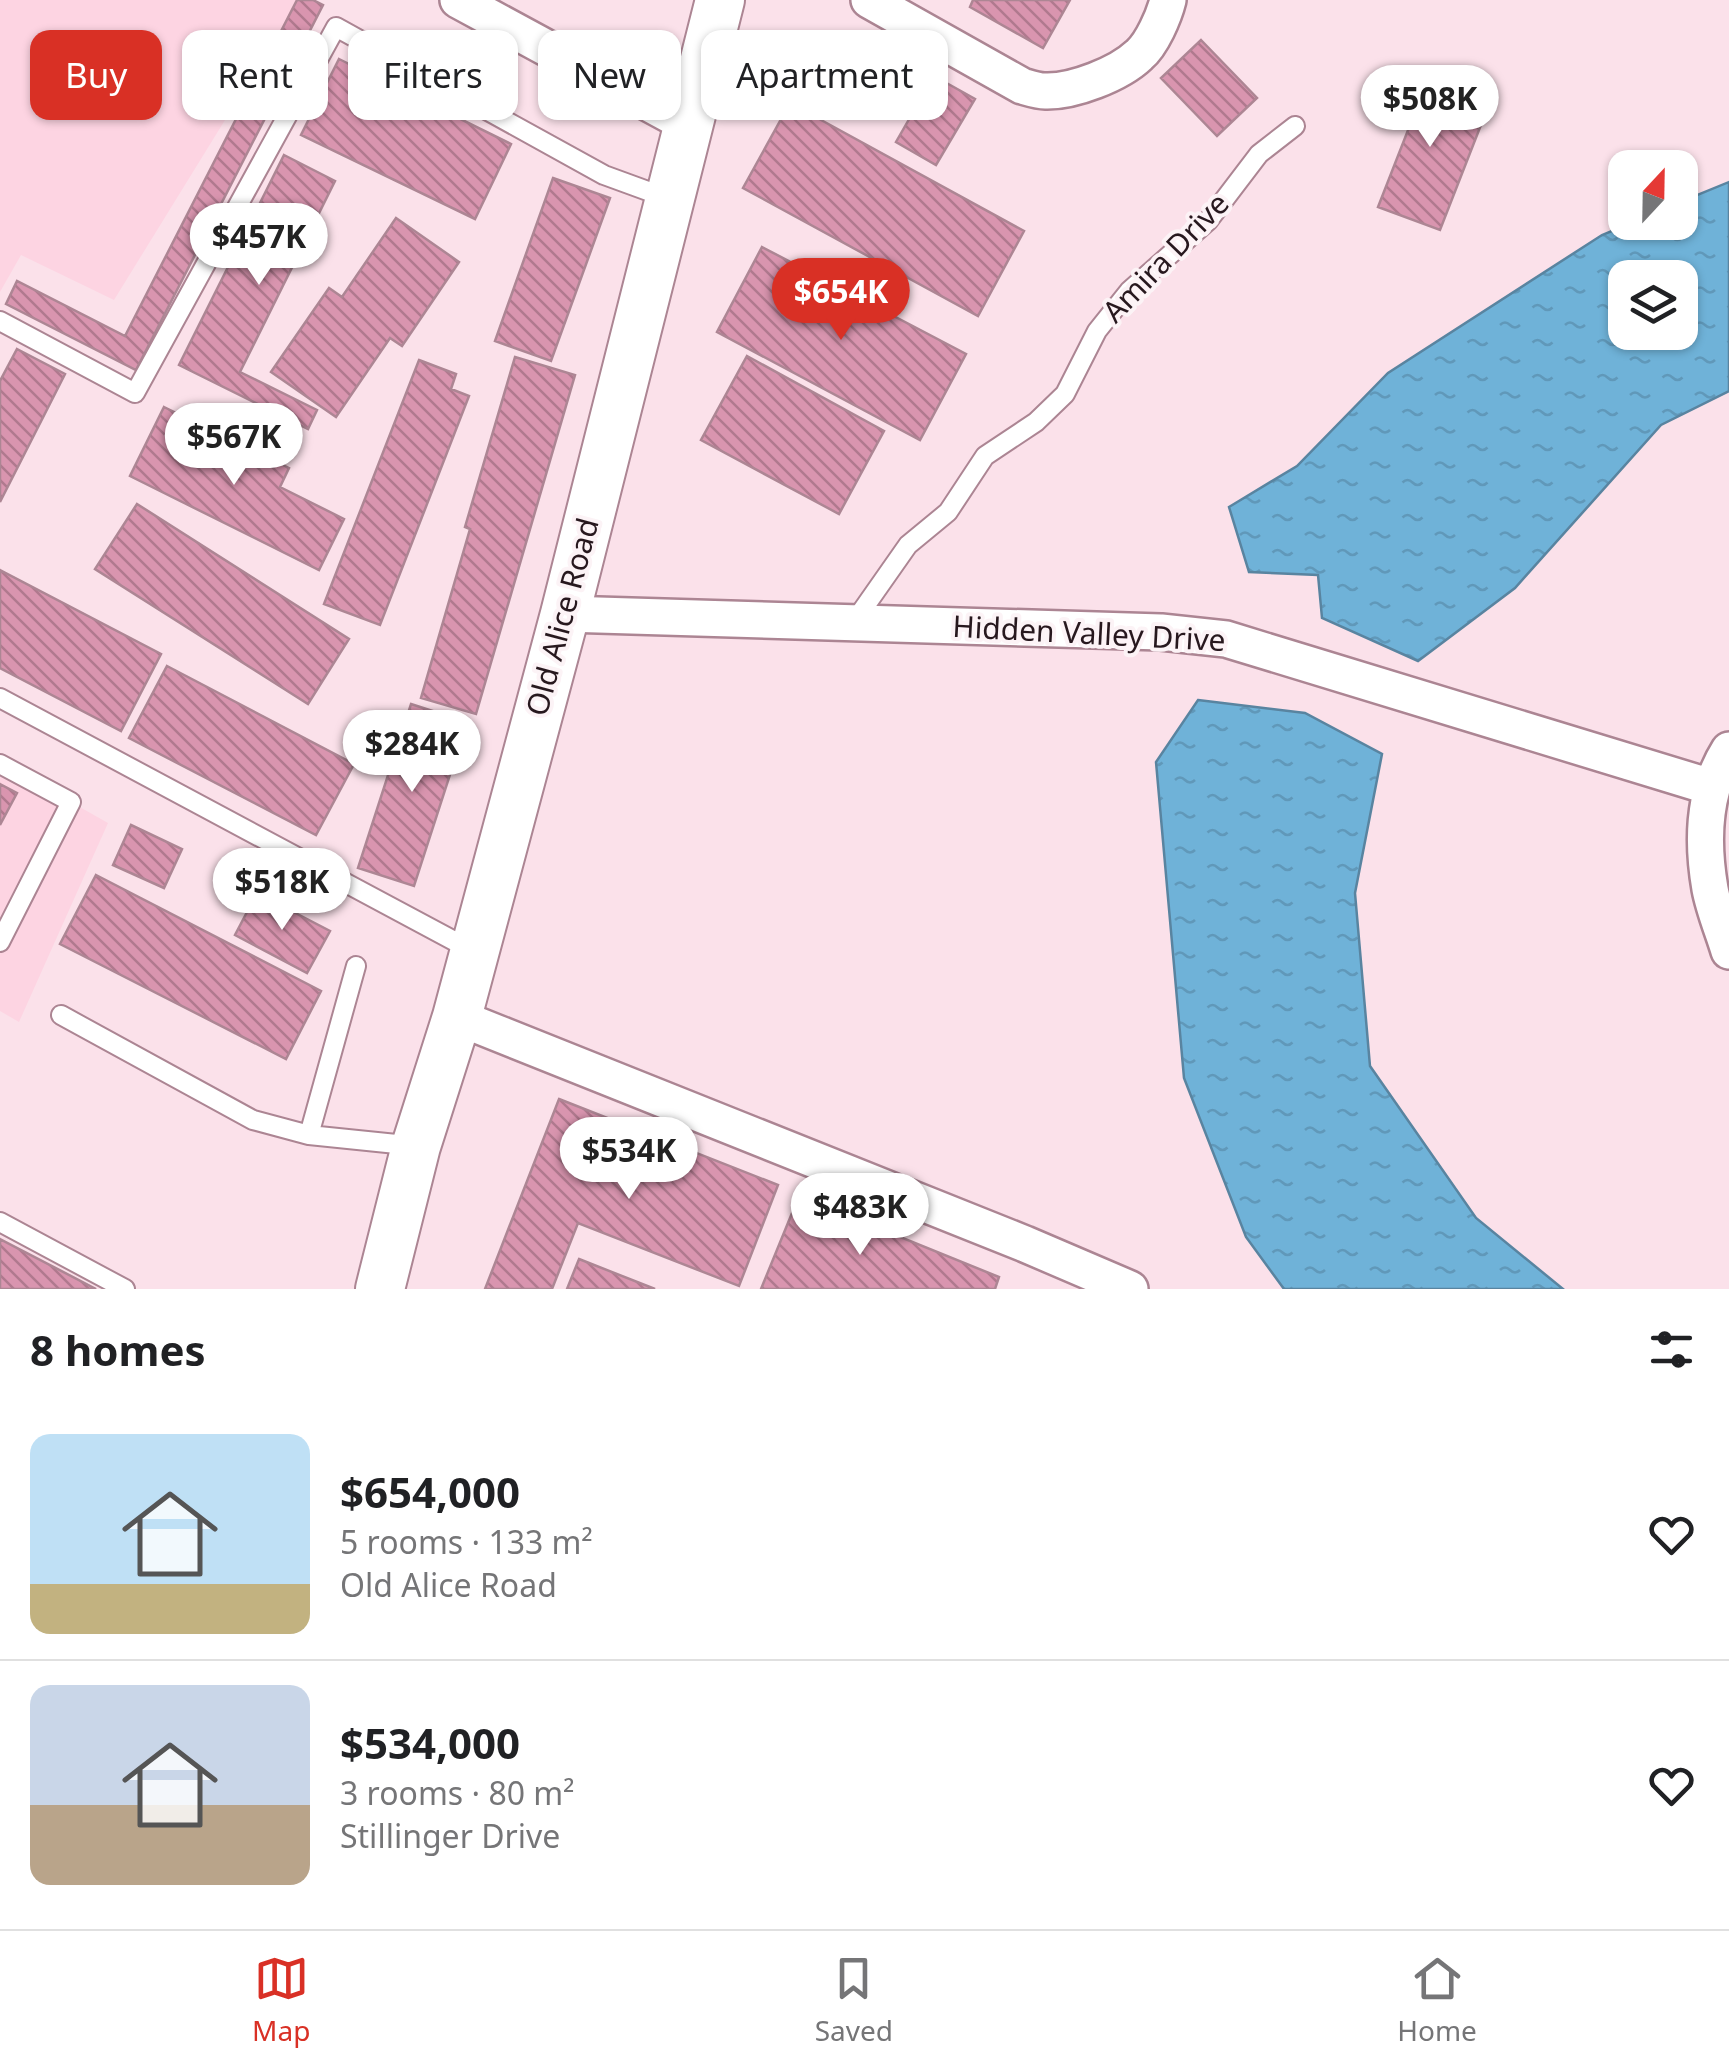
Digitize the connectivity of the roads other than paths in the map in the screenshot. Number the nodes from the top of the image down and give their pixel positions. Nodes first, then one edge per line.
1 (458, 0) edge
2 (720, 0) edge
3 (870, 0) edge
4 (1168, 0) edge
5 (687, 124) junction
6 (1295, 126) dead end
7 (668, 198) junction
8 (0, 320) edge
9 (564, 614) junction
10 (854, 622) junction
11 (0, 698) edge
12 (1729, 750) edge
13 (0, 764) edge
14 (1711, 788) junction
15 (0, 942) edge
16 (1729, 950) edge
17 (474, 951) junction
18 (356, 966) dead end
19 (60, 1015) dead end
20 (456, 1017) junction
21 (309, 1135) junction
22 (416, 1146) junction
23 (0, 1222) edge
24 (126, 1289) edge
25 (380, 1289) edge
26 (1130, 1289) edge

1 - 5 street
2 - 5 street, Old Alice Road
3 - 4 street
5 - 7 street, Old Alice Road
6 - 10 lane, Amira Drive
7 - 8 lane
7 - 9 street, Old Alice Road
9 - 10 street, Hidden Valley Drive
9 - 17 street, Old Alice Road
10 - 14 street, Hidden Valley Drive
11 - 17 lane
12 - 14 street
13 - 15 lane
14 - 16 street
17 - 20 street, Old Alice Road
18 - 21 lane
19 - 21 lane
20 - 22 street, Old Alice Road
20 - 26 street
21 - 22 lane
22 - 25 street, Old Alice Road
23 - 24 lane

